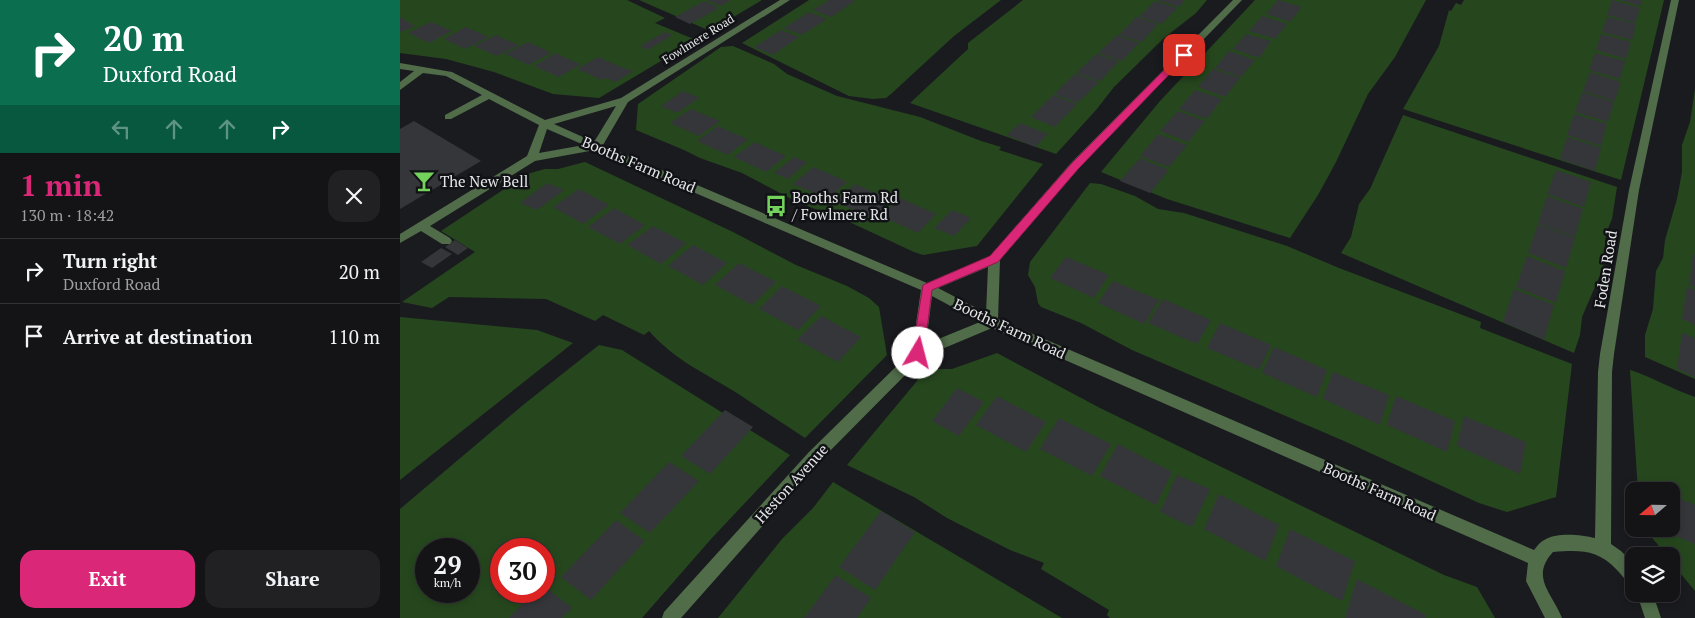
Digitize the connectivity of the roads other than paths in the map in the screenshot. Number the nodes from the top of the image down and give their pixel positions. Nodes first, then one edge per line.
1 (786, 0) edge
2 (1238, 0) edge
3 (1675, 0) edge
4 (400, 66) edge
5 (422, 69) junction
6 (400, 87) edge
7 (488, 96) junction
8 (624, 100) junction
9 (448, 117) dead end
10 (544, 124) junction
11 (597, 146) junction
12 (532, 158) junction
13 (421, 226) junction
14 (400, 239) edge
15 (446, 241) dead end
16 (994, 259) junction
17 (927, 288) junction
18 (992, 322) junction
19 (918, 353) junction
20 (1603, 547) junction
21 (1536, 559) junction
22 (1625, 566) edge
23 (1649, 602) edge
24 (1655, 617) edge
25 (670, 618) edge
26 (1554, 618) edge

1 - 8 street, Fowlmere Road
2 - 16 street
3 - 20 street, Foden Road
4 - 5 street, Booths Farm Road
5 - 6 street
5 - 7 street, Booths Farm Road
7 - 9 street
7 - 10 street, Booths Farm Road
8 - 10 street, Fowlmere Road
8 - 11 street, Fowlmere Road
10 - 11 street, Booths Farm Road
10 - 12 street
11 - 12 street
11 - 17 street, Booths Farm Road
12 - 13 street
13 - 14 street
13 - 15 street
16 - 17 street
16 - 18 street
17 - 18 street, Booths Farm Road
17 - 19 street
18 - 19 street, Heston Avenue
18 - 21 street, Booths Farm Road
19 - 25 street, Heston Avenue
20 - 21 street
20 - 22 street
21 - 26 street
23 - 24 street

